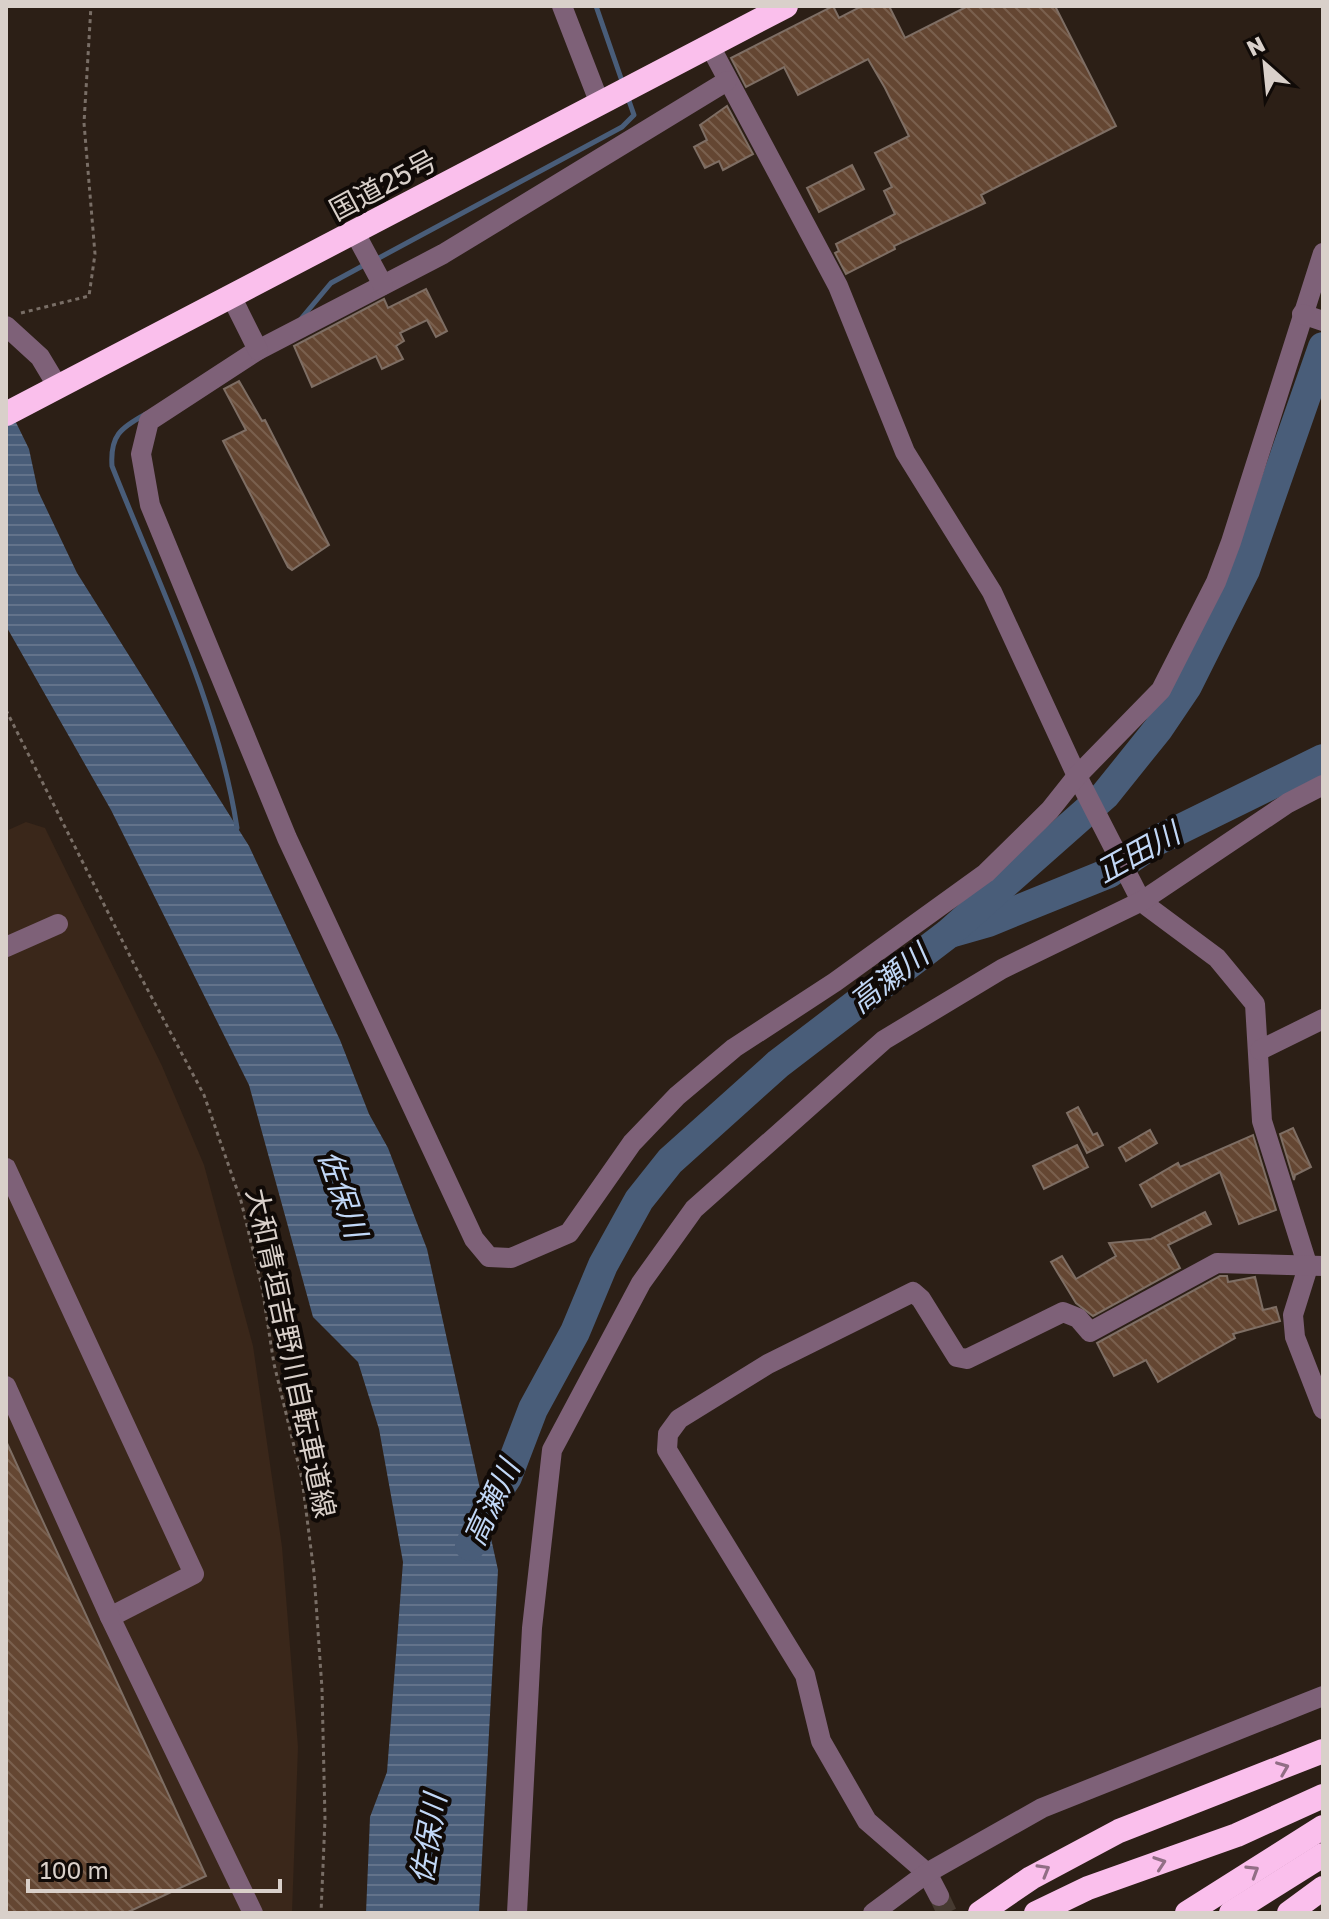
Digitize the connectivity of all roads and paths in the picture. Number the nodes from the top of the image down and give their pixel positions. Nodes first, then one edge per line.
1 (91, 6) edge
2 (562, 6) edge
3 (786, 6) edge
4 (710, 46) junction
5 (727, 81) junction
6 (617, 95) junction
7 (355, 233) junction
8 (1323, 253) edge
9 (383, 285) junction
10 (232, 298) junction
11 (1311, 318) edge
12 (12, 320) edge
13 (258, 350) junction
14 (58, 387) junction
15 (6, 414) edge
16 (6, 710) edge
17 (1078, 778) junction
18 (1323, 785) edge
19 (1142, 901) junction
20 (58, 924) dead end
21 (6, 947) edge
22 (1323, 1019) edge
23 (1260, 1050) junction
24 (8, 1176) edge
25 (1315, 1266) edge
26 (6, 1386) edge
27 (1323, 1409) edge
28 (110, 1617) junction
29 (1323, 1696) edge
30 (1323, 1751) edge
31 (1323, 1796) edge
32 (1323, 1827) edge
33 (1323, 1855) edge
34 (927, 1873) junction
35 (1323, 1888) edge
36 (939, 1896) tunnel mouth
37 (253, 1913) edge
38 (321, 1913) edge
39 (517, 1913) edge
40 (873, 1913) edge
41 (980, 1913) edge
42 (1036, 1913) edge
43 (1187, 1913) edge
44 (1231, 1913) edge
45 (1289, 1913) edge

1 - 12 path
2 - 6 street
3 - 4 highway, 国道25号
4 - 5 street
4 - 6 highway, 国道25号
5 - 9 street
5 - 17 street
6 - 7 highway, 国道25号
7 - 9 street
7 - 10 highway, 国道25号
8 - 11 street
9 - 13 street
10 - 13 street
10 - 14 highway, 国道25号
11 - 17 street
12 - 14 street
13 - 17 street
14 - 15 highway, 国道25号
16 - 38 path, 大和青垣吉野川自転車道線
17 - 19 street
18 - 19 street
19 - 23 street
19 - 39 street
20 - 21 street
22 - 23 street
23 - 25 street
24 - 28 street
25 - 27 street
25 - 34 street
26 - 28 street
28 - 37 street
29 - 34 street
41 -> 30 highway
42 -> 31 highway
43 -> 32 highway
33 - 44 highway
34 - 36 street
34 - 40 street
35 - 45 highway

